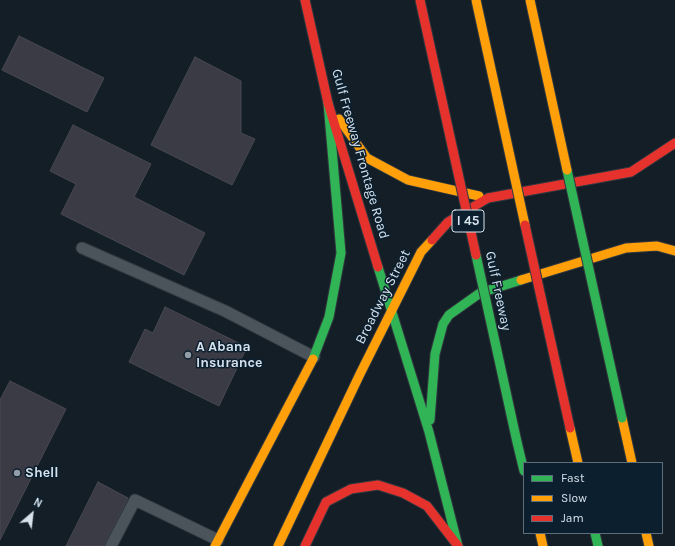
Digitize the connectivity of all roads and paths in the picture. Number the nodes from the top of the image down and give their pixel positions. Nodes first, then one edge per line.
1 (305, 0) edge
2 (420, 0) edge
3 (476, 0) edge
4 (530, 0) edge
5 (328, 103) junction
6 (675, 143) edge
7 (488, 198) junction
8 (82, 248) dead end
9 (675, 251) edge
10 (392, 309) junction
11 (314, 357) junction
12 (429, 432) junction
13 (578, 462) edge
14 (632, 462) edge
15 (523, 467) edge
16 (540, 534) edge
17 (595, 534) edge
18 (646, 534) edge
19 (216, 543) edge
20 (111, 546) edge
21 (278, 546) edge
22 (304, 546) edge
23 (458, 546) edge
24 (543, 546) edge
25 (598, 546) edge
26 (649, 546) edge

1 - 5 main road, Gulf Freeway Frontage Road
2 - 15 main road, Gulf Freeway / I 45, bridge
3 - 13 main road, bridge
4 - 14 main road, bridge
5 - 7 main road
5 - 10 main road, Gulf Freeway Frontage Road
5 - 11 main road
6 - 7 main road, Broadway Street
7 - 10 main road, Broadway Street
8 - 11 lane
9 - 12 main road
10 - 12 main road, Gulf Freeway Frontage Road
10 - 21 main road, Broadway Street
11 - 19 main road
12 - 23 main road, Gulf Freeway Frontage Road
16 - 24 main road
17 - 25 main road
18 - 26 main road
19 - 20 lane
22 - 23 main road

